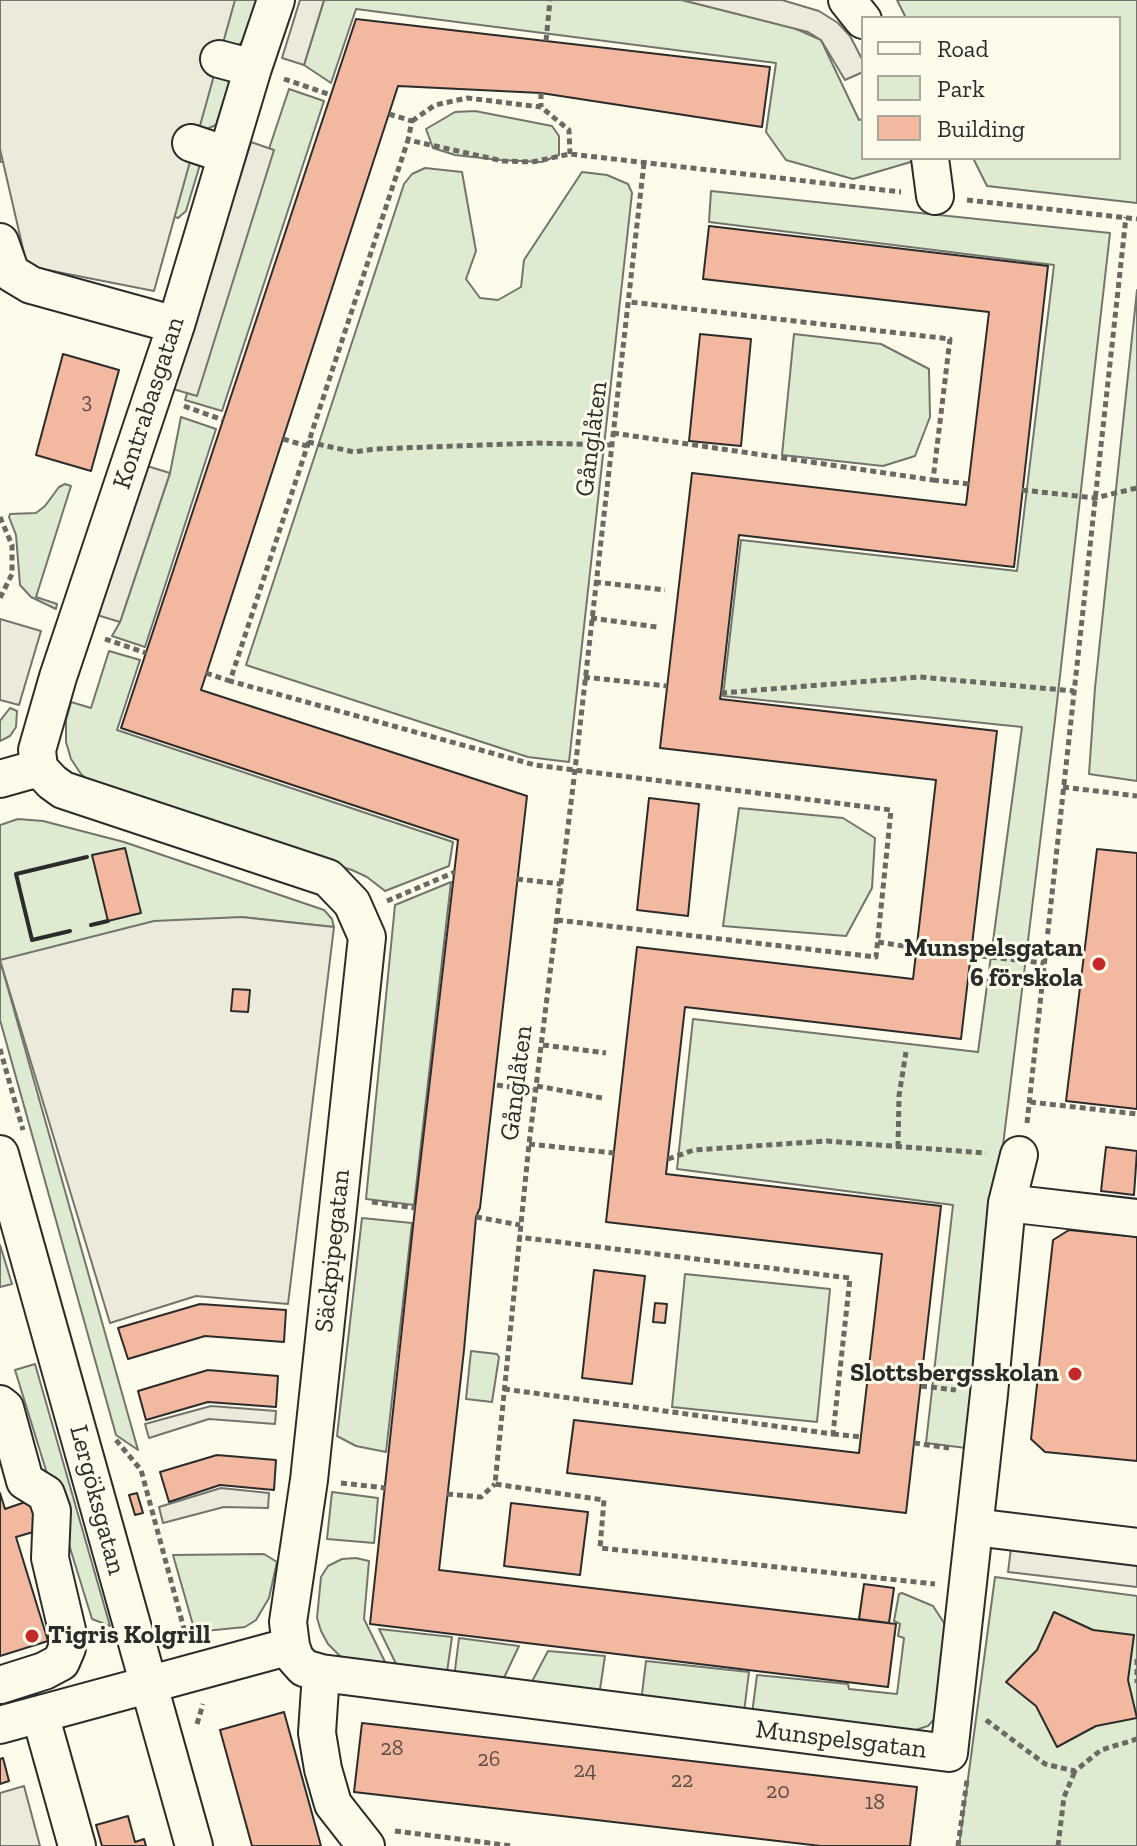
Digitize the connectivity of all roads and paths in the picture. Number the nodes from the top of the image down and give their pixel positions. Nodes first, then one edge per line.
1 (276, 0) edge
2 (550, 0) edge
3 (847, 0) edge
4 (861, 18) edge
5 (546, 41) dead end
6 (236, 64) junction
7 (541, 93) dead end
8 (331, 95) dead end
9 (541, 107) junction
10 (389, 114) dead end
11 (412, 121) junction
12 (408, 140) junction
13 (191, 143) dead end
14 (570, 154) junction
15 (227, 155) junction
16 (930, 160) edge
17 (644, 163) junction
18 (935, 196) junction
19 (1126, 217) junction
20 (1137, 219) edge
21 (0, 242) edge
22 (630, 302) junction
23 (176, 325) junction
24 (153, 395) junction
25 (223, 420) dead end
26 (613, 433) junction
27 (283, 439) dead end
28 (308, 444) junction
29 (611, 445) junction
30 (933, 480) junction
31 (969, 484) dead end
32 (1137, 488) edge
33 (1022, 490) dead end
34 (1095, 498) junction
35 (0, 517) edge
36 (595, 582) junction
37 (665, 590) dead end
38 (0, 598) edge
39 (591, 618) junction
40 (74, 627) junction
41 (657, 627) dead end
42 (146, 653) dead end
43 (206, 673) dead end
44 (584, 677) junction
45 (230, 681) junction
46 (667, 686) dead end
47 (1074, 691) junction
48 (721, 693) dead end
49 (39, 768) junction
50 (575, 770) junction
51 (0, 779) edge
52 (1063, 787) junction
53 (1137, 796) edge
54 (455, 872) dead end
55 (517, 879) dead end
56 (561, 884) junction
57 (357, 913) junction
58 (557, 920) junction
59 (878, 942) junction
60 (916, 948) dead end
61 (971, 955) dead end
62 (1044, 963) junction
63 (543, 1045) junction
64 (906, 1052) dead end
65 (606, 1053) dead end
66 (497, 1085) dead end
67 (537, 1089) junction
68 (602, 1098) dead end
69 (1030, 1102) junction
70 (1137, 1114) edge
71 (529, 1144) junction
72 (898, 1147) junction
73 (614, 1153) dead end
74 (0, 1154) edge
75 (1019, 1155) junction
76 (668, 1159) dead end
77 (339, 1197) junction
78 (1007, 1203) junction
79 (415, 1208) dead end
80 (476, 1217) dead end
81 (1137, 1218) edge
82 (520, 1225) junction
83 (518, 1237) junction
84 (504, 1389) junction
85 (0, 1404) edge
86 (833, 1434) junction
87 (861, 1437) dead end
88 (309, 1480) junction
89 (495, 1484) junction
90 (386, 1488) dead end
91 (447, 1494) dead end
92 (974, 1527) junction
93 (1137, 1547) edge
94 (967, 1588) junction
95 (291, 1646) junction
96 (1137, 1659) edge
97 (321, 1673) junction
98 (1137, 1683) edge
99 (147, 1684) junction
100 (0, 1685) edge
101 (954, 1712) junction
102 (40, 1714) junction
103 (0, 1724) edge
104 (1137, 1739) edge
105 (949, 1753) junction
106 (1075, 1771) junction
107 (358, 1836) edge
108 (77, 1846) edge
109 (194, 1846) edge
110 (513, 1846) edge
111 (958, 1846) edge
112 (1058, 1846) edge

1 - 6 street, Kontrabasgatan
2 - 5 path
3 - 4 street
6 - 8 path
6 - 15 street, Kontrabasgatan
7 - 9 path
9 - 11 path
9 - 14 path
10 - 11 path
11 - 12 path
12 - 14 path
12 - 28 path
13 - 15 street
14 - 17 path
15 - 23 street, Kontrabasgatan
16 - 18 street
17 - 18 path
17 - 22 path, Gånglåten
18 - 19 path
19 - 20 path
19 - 34 path
21 - 23 street
22 - 26 path, Gånglåten
22 - 30 path
23 - 24 street, Kontrabasgatan
24 - 25 path
24 - 40 street, Kontrabasgatan
26 - 29 path, Gånglåten
26 - 30 path
27 - 28 path
28 - 29 path
28 - 45 path
29 - 36 path, Gånglåten
30 - 31 path
32 - 34 path
33 - 34 path
34 - 47 path
35 - 38 path
36 - 37 path
36 - 39 path, Gånglåten
39 - 41 path
39 - 44 path, Gånglåten
40 - 42 path
40 - 49 street, Kontrabasgatan
43 - 45 path
44 - 46 path
44 - 50 path, Gånglåten
45 - 50 path
47 - 48 path
47 - 52 path
49 - 51 street
49 - 57 street, Säckpipegatan
50 - 56 path, Gånglåten
50 - 59 path
52 - 53 path
52 - 62 path
54 - 57 path
55 - 56 path
56 - 58 path, Gånglåten
57 - 77 street, Säckpipegatan
58 - 59 path
58 - 63 path, Gånglåten
59 - 60 path
61 - 62 path
62 - 69 path
63 - 65 path
63 - 67 path, Gånglåten
64 - 72 path
66 - 67 path
67 - 68 path
67 - 71 path, Gånglåten
69 - 70 path
69 - 75 path
71 - 73 path
71 - 82 path, Gånglåten
72 - 75 path
72 - 76 path
74 - 99 street, Lergöksgatan
75 - 78 street, Munspelsgatan
77 - 79 path
77 - 88 street, Säckpipegatan
78 - 81 street
78 - 92 street, Munspelsgatan
80 - 82 path
82 - 83 path, Gånglåten
83 - 84 path, Gånglåten
83 - 86 path
84 - 86 path
84 - 89 path, Gånglåten
85 - 100 street
86 - 87 path
88 - 90 path
88 - 95 street, Säckpipegatan
89 - 91 path
89 - 94 path
92 - 93 street
92 - 94 street, Munspelsgatan
94 - 101 street, Munspelsgatan
95 - 97 street
95 - 99 street
96 - 98 path
97 - 105 street, Munspelsgatan
97 - 107 street
99 - 102 street
99 - 109 street, Lergöksgatan
101 - 105 street, Munspelsgatan
101 - 106 path
102 - 103 street
102 - 108 street
104 - 106 path
105 - 111 path
106 - 112 path
107 - 110 path

